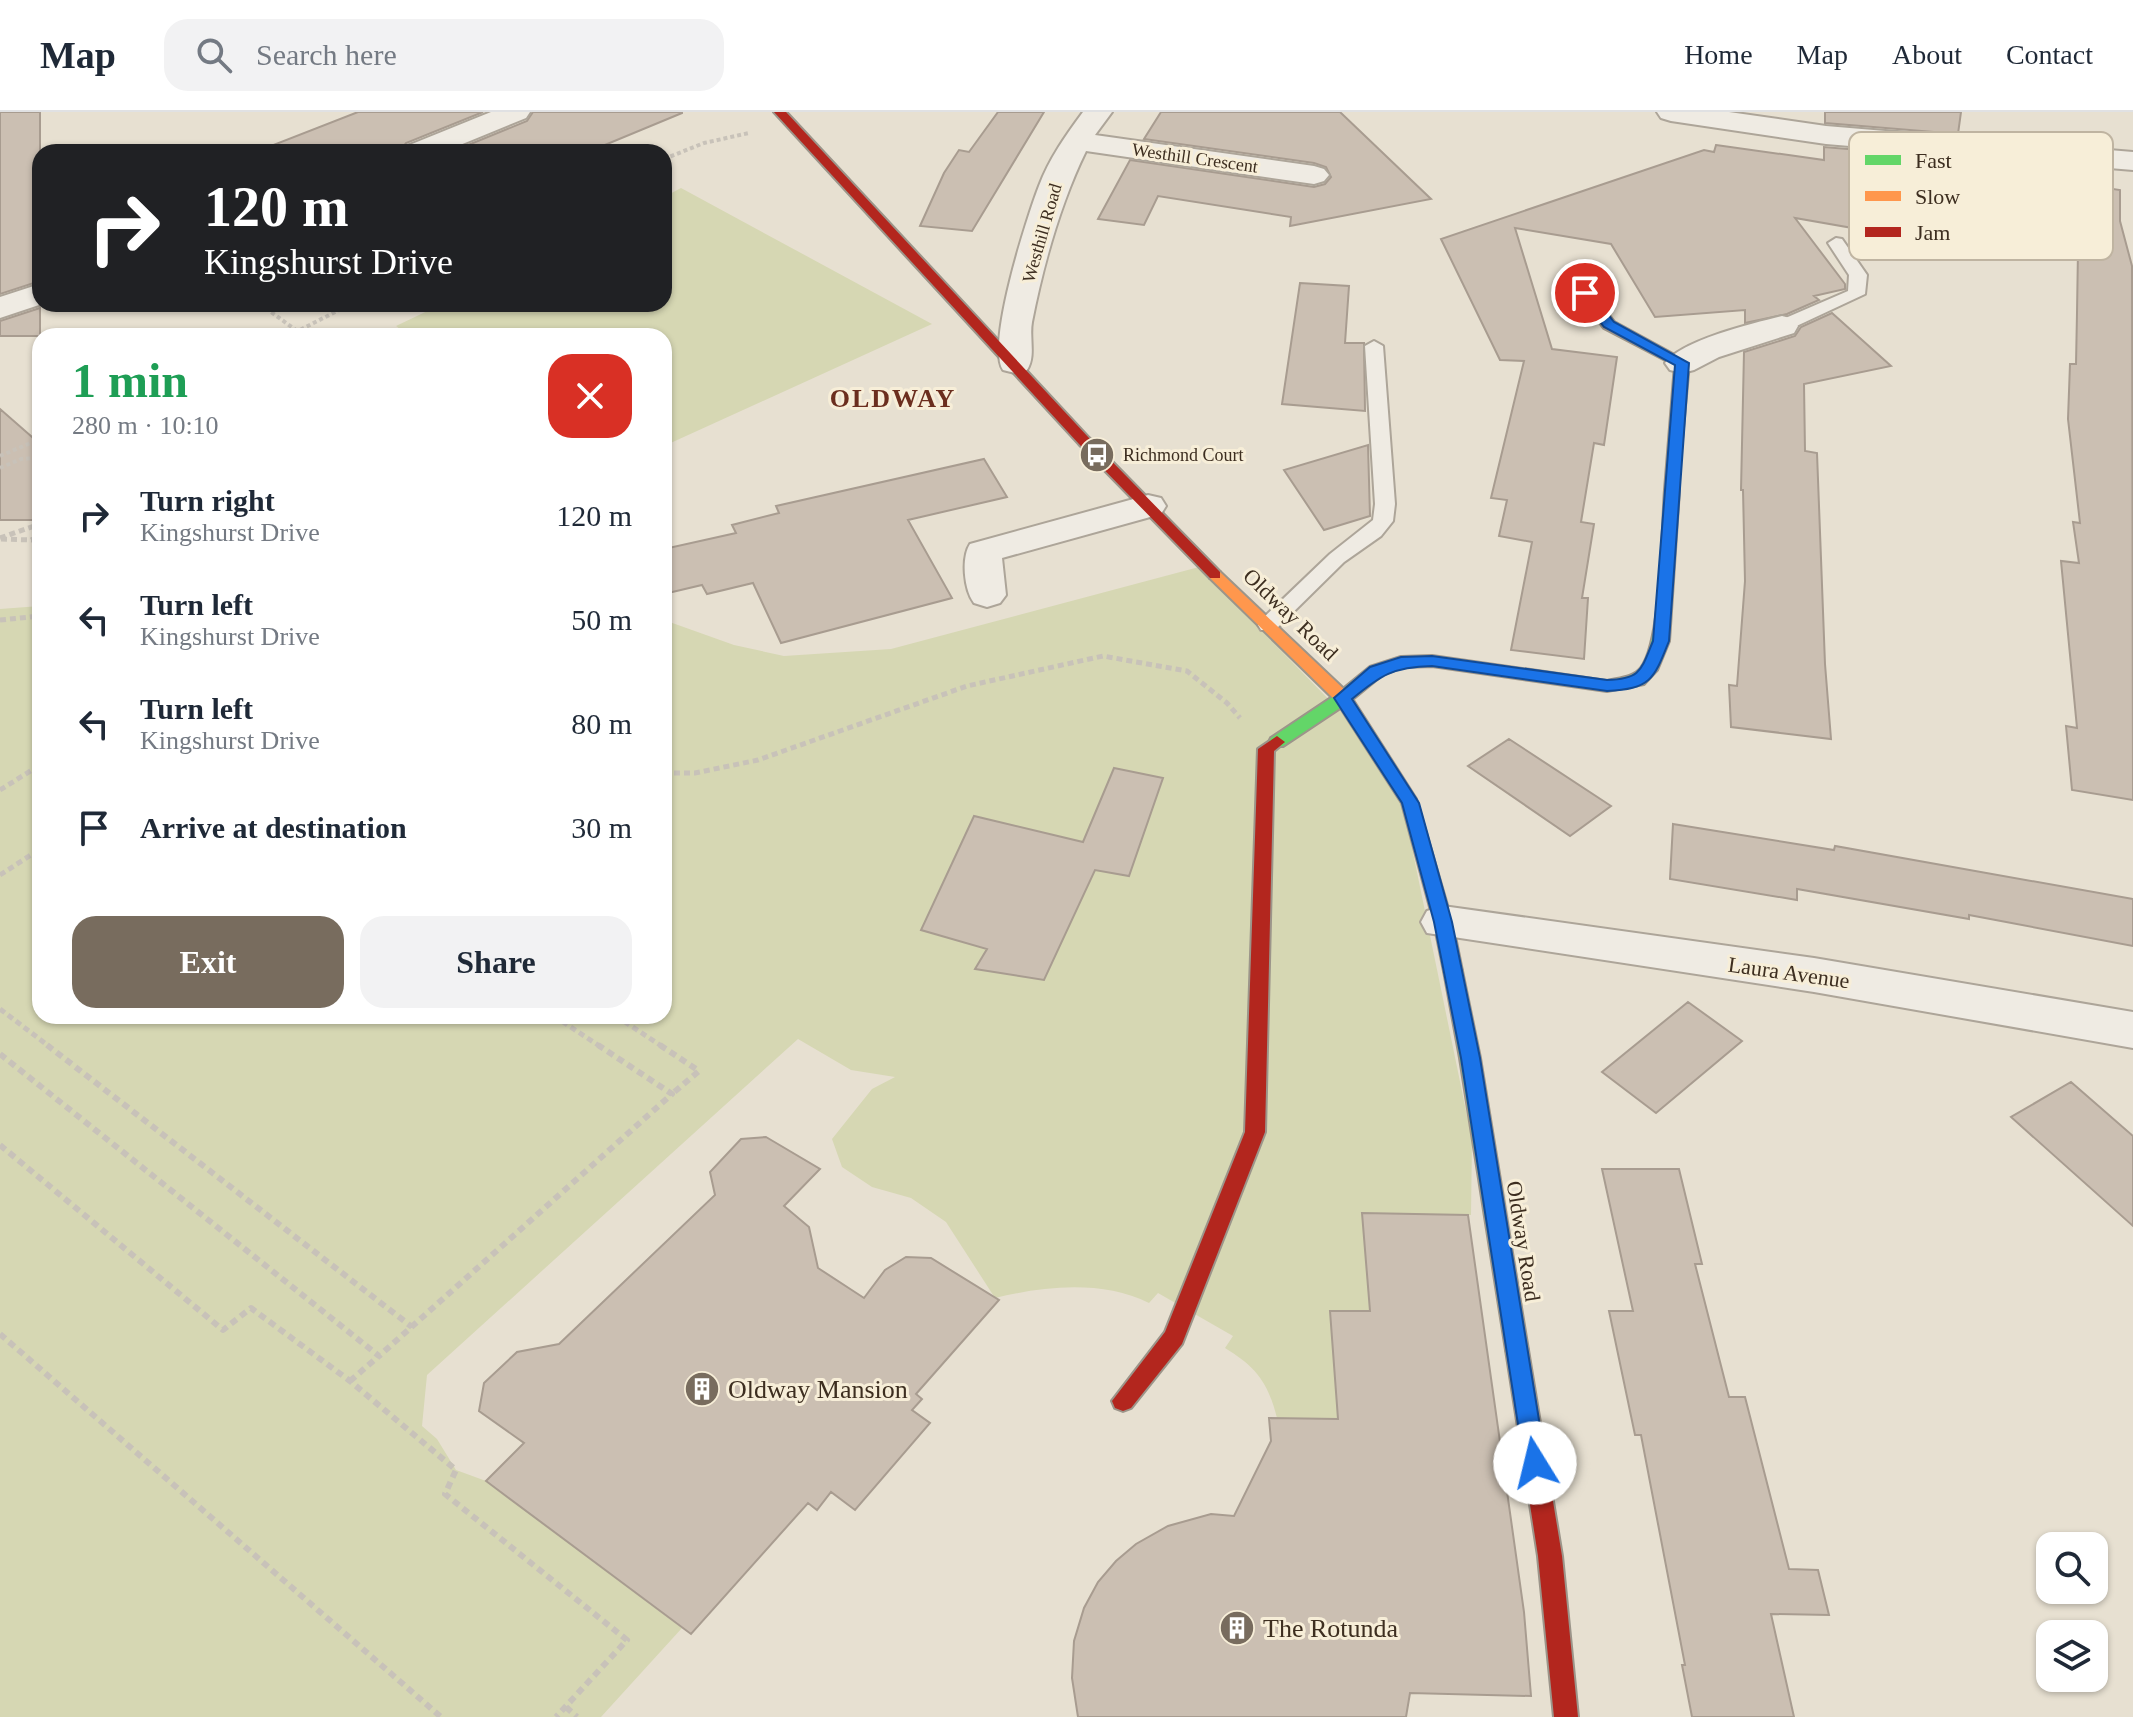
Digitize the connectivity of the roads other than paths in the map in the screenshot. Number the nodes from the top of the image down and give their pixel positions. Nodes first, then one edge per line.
1 (516, 112) edge
2 (1098, 112) edge
3 (1671, 112) edge
4 (785, 117) edge
5 (1849, 137) edge
6 (1076, 141) junction
7 (437, 144) edge
8 (2113, 159) edge
9 (2133, 161) edge
10 (1314, 175) dead end
11 (1836, 243) dead end
12 (1571, 275) dead end
13 (32, 297) edge
14 (0, 308) edge
15 (1782, 326) joint
16 (1374, 346) dead end
17 (1015, 363) junction
18 (1682, 363) junction
19 (1148, 506) junction
20 (987, 595) dead end
21 (1268, 625) junction
22 (1343, 698) junction
23 (1443, 922) junction
24 (2133, 1030) edge
25 (1123, 1401) dead end
26 (1566, 1717) edge

1 - 7 street
2 - 6 street, Westhill Road
3 - 5 street
4 - 17 street, Oldway Road
6 - 10 street, Westhill Crescent
6 - 17 street, Westhill Road
8 - 9 street
11 - 15 lane
12 - 18 street
13 - 14 street
15 - 18 street
16 - 21 lane
17 - 19 street, Oldway Road
18 - 22 street
19 - 20 street
19 - 21 street, Oldway Road
21 - 22 street, Oldway Road
22 - 23 street, Oldway Road
22 - 25 street
23 - 24 street, Laura Avenue
23 - 26 street, Oldway Road

